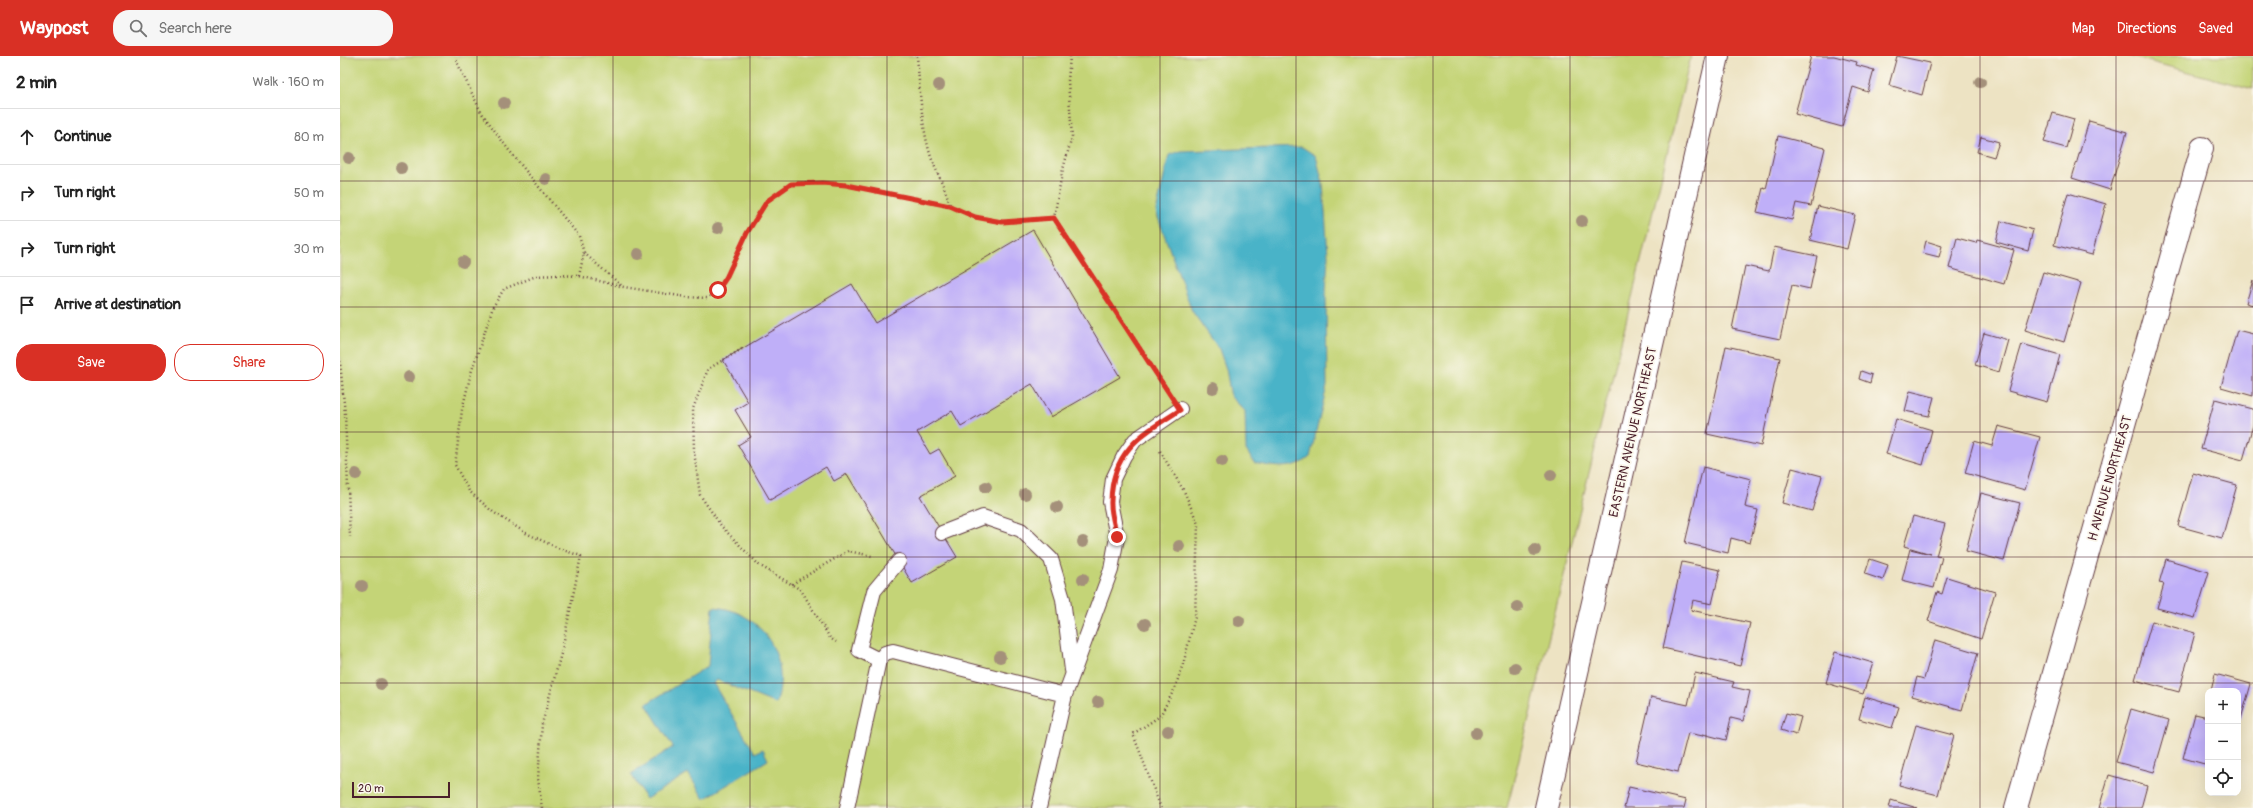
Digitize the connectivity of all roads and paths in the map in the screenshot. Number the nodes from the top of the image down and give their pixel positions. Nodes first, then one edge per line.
1 (917, 56) edge
2 (1070, 56) edge
3 (1718, 56) edge
4 (456, 60) dead end
5 (2202, 148) dead end
6 (950, 206) junction
7 (1054, 218) junction
8 (584, 253) junction
9 (579, 276) junction
10 (624, 287) junction
11 (742, 349) dead end
12 (340, 361) edge
13 (1180, 410) joint
14 (1148, 430) junction
15 (942, 533) dead end
16 (350, 537) dead end
17 (896, 564) joint
18 (792, 584) junction
19 (859, 650) junction
20 (879, 660) junction
21 (1073, 672) junction
22 (1065, 695) junction
23 (1161, 807) edge
24 (542, 808) edge
25 (846, 808) edge
26 (1039, 808) edge
27 (1166, 808) edge
28 (1546, 808) edge
29 (2016, 808) edge

1 - 6 path
2 - 7 path
3 - 28 street, EASTERN AVENUE NORTHEAST
4 - 8 path
5 - 29 street, H AVENUE NORTHEAST
6 - 7 path
6 - 10 path
7 - 13 path
8 - 9 path
8 - 10 path
9 - 10 path
9 - 24 path
11 - 18 path
12 - 16 path
13 - 14 lane
14 - 21 lane
14 - 23 path
15 - 21 lane
17 - 18 path
17 - 19 lane
18 - 19 path
19 - 20 lane
20 - 22 lane
20 - 25 lane
21 - 22 lane
22 - 26 lane
23 - 27 path

